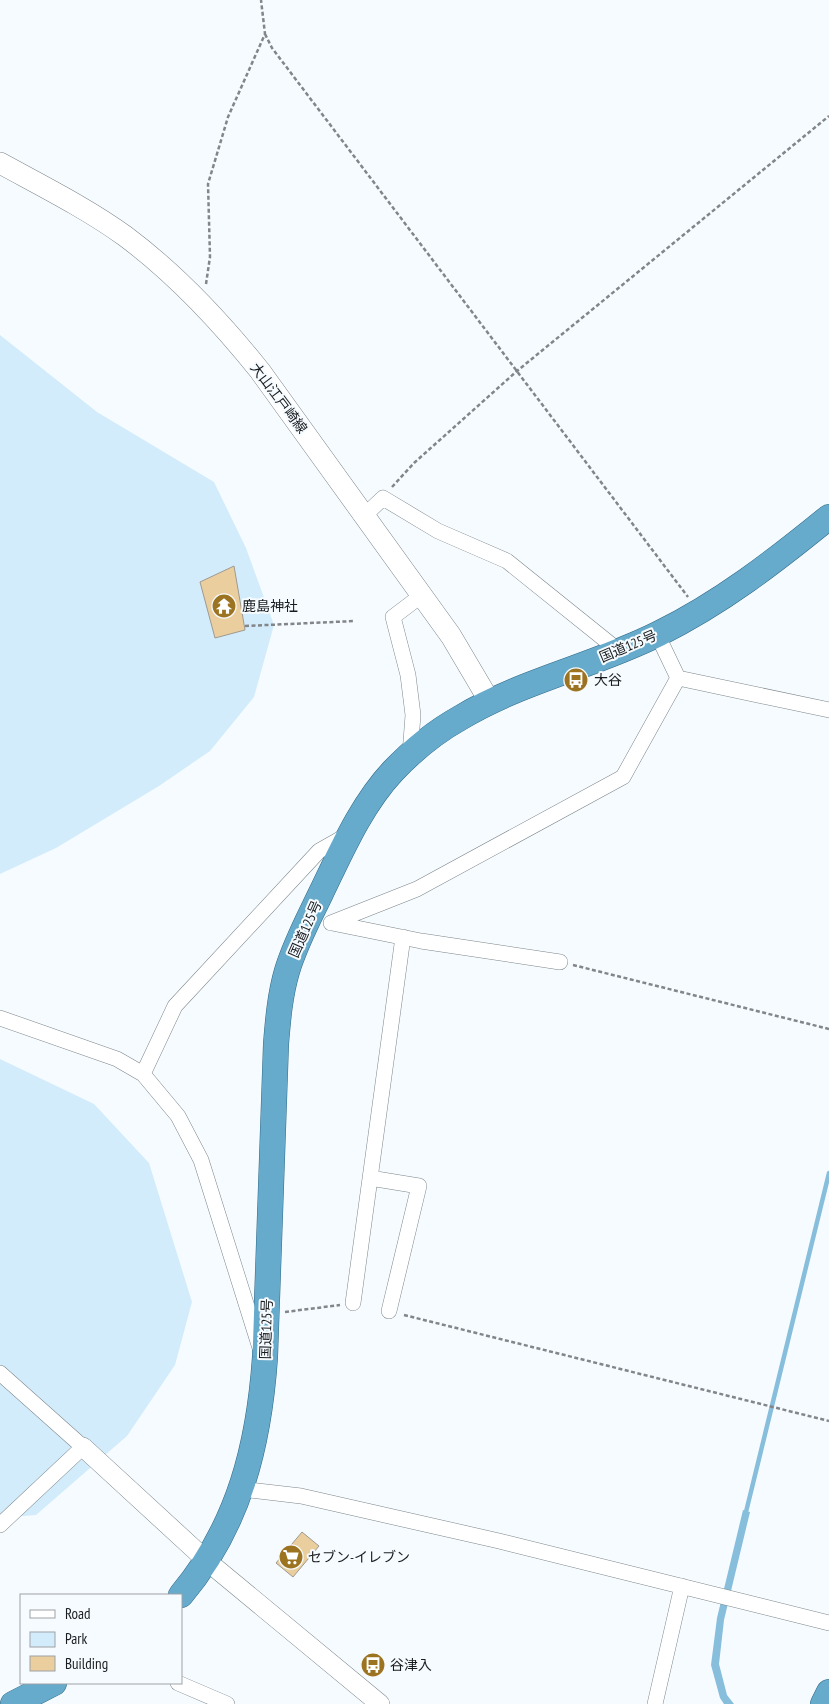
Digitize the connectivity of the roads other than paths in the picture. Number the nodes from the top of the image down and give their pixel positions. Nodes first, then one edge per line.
1 (0, 163) edge
2 (365, 515) junction
3 (829, 517) edge
4 (422, 595) junction
5 (657, 634) junction
6 (619, 651) junction
7 (678, 678) junction
8 (490, 702) junction
9 (829, 710) edge
10 (410, 754) junction
11 (352, 832) junction
12 (320, 921) junction
13 (402, 937) junction
14 (560, 962) road end
15 (0, 1018) edge
16 (143, 1074) junction
17 (370, 1178) junction
18 (353, 1303) road end
19 (389, 1311) road end
20 (265, 1357) junction
21 (0, 1373) edge
22 (83, 1447) junction
23 (241, 1490) junction
24 (0, 1525) edge
25 (206, 1562) junction
26 (682, 1586) junction
27 (181, 1594) edge
28 (829, 1623) edge
29 (52, 1684) edge
30 (180, 1684) edge
31 (829, 1692) edge
32 (13, 1704) edge
33 (227, 1704) edge
34 (380, 1704) edge
35 (655, 1704) edge
36 (822, 1704) edge

1 - 2 main road, 大山江戸崎線
2 - 4 main road, 大山江戸崎線
2 - 6 street
3 - 5 highway, 国道125号
4 - 8 main road, 大山江戸崎線
4 - 10 street
5 - 6 highway, 国道125号
5 - 7 street
6 - 8 highway, 国道125号
7 - 9 street
7 - 12 street
8 - 10 highway, 国道125号
10 - 11 highway, 国道125号
11 - 12 highway, 国道125号
11 - 16 street
12 - 13 street
12 - 20 highway, 国道125号
13 - 14 street
13 - 17 street
15 - 16 street
16 - 20 street
17 - 18 street
17 - 19 street
20 - 23 highway, 国道125号
21 - 22 street
22 - 24 street
22 - 25 street
23 - 25 highway, 国道125号
23 - 26 street
25 - 27 highway, 国道125号
25 - 34 street
26 - 28 street
26 - 35 street
29 - 32 highway
30 - 33 street
31 - 36 highway

